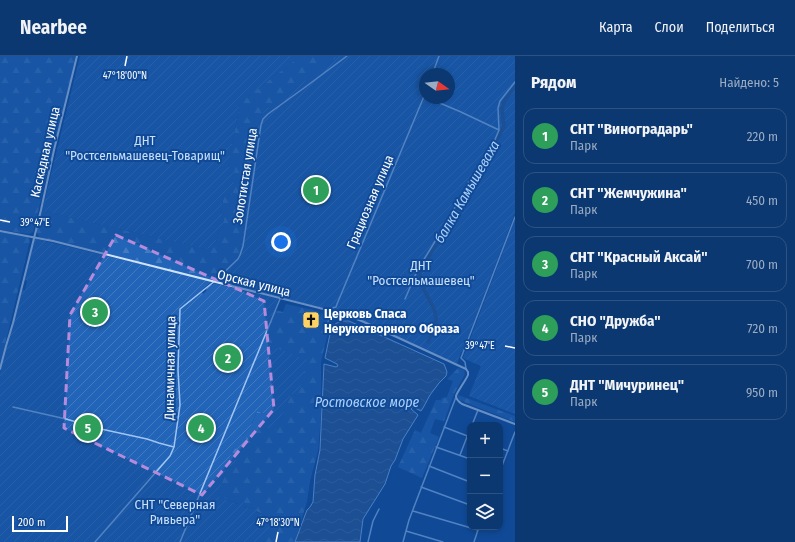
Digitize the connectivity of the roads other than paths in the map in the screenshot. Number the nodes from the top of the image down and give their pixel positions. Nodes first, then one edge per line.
1 (77, 56) edge
2 (347, 56) edge
3 (439, 56) edge
4 (435, 68) edge
5 (515, 82) edge
6 (422, 104) edge
7 (442, 104) edge
8 (499, 130) junction
9 (515, 217) edge
10 (0, 231) edge
11 (34, 237) junction
12 (214, 282) junction
13 (280, 299) junction
14 (405, 299) dead end
15 (180, 309) joint
16 (326, 310) junction
17 (0, 369) edge
18 (466, 369) junction
19 (456, 395) junction
20 (13, 407) dead end
21 (478, 410) junction
22 (473, 422) edge
23 (515, 424) edge
24 (444, 427) junction
25 (515, 432) edge
26 (467, 436) joint
27 (436, 446) junction
28 (174, 447) junction
29 (503, 449) edge
30 (508, 451) junction
31 (460, 455) junction
32 (468, 458) edge
33 (503, 464) edge
34 (429, 466) junction
35 (467, 481) edge
36 (421, 487) junction
37 (467, 504) edge
38 (379, 509) dead end
39 (412, 511) junction
40 (467, 527) edge
41 (406, 530) junction
42 (478, 530) edge
43 (95, 542) edge
44 (180, 542) edge
45 (368, 542) edge
46 (403, 542) edge
47 (443, 542) edge
48 (474, 542) edge

1 - 11 main road, Каскадная улица
2 - 12 street, Золотистая улица
3 - 4 street
5 - 8 street
6 - 16 street, Грациозная улица
7 - 8 street
8 - 14 street
9 - 18 street
10 - 11 main road, Орская улица
11 - 12 main road, Орская улица
11 - 17 main road, Каскадная улица
12 - 13 main road, Орская улица
12 - 15 street, Золотистая улица
13 - 16 main road, Орская улица
13 - 44 street
15 - 28 street, Динамичная улица
16 - 18 main road, Орская улица
18 - 19 main road
19 - 21 main road
19 - 24 street
20 - 28 street
21 - 22 street
21 - 23 main road
24 - 26 street
24 - 27 street
25 - 30 street
26 - 31 street
27 - 31 street
27 - 34 street
28 - 43 street, Динамичная улица
29 - 30 street
30 - 33 street
31 - 32 street
34 - 35 street
34 - 36 street
36 - 37 street
36 - 39 street
38 - 45 street
39 - 40 street
39 - 41 street
41 - 46 street
41 - 47 street
42 - 48 street

